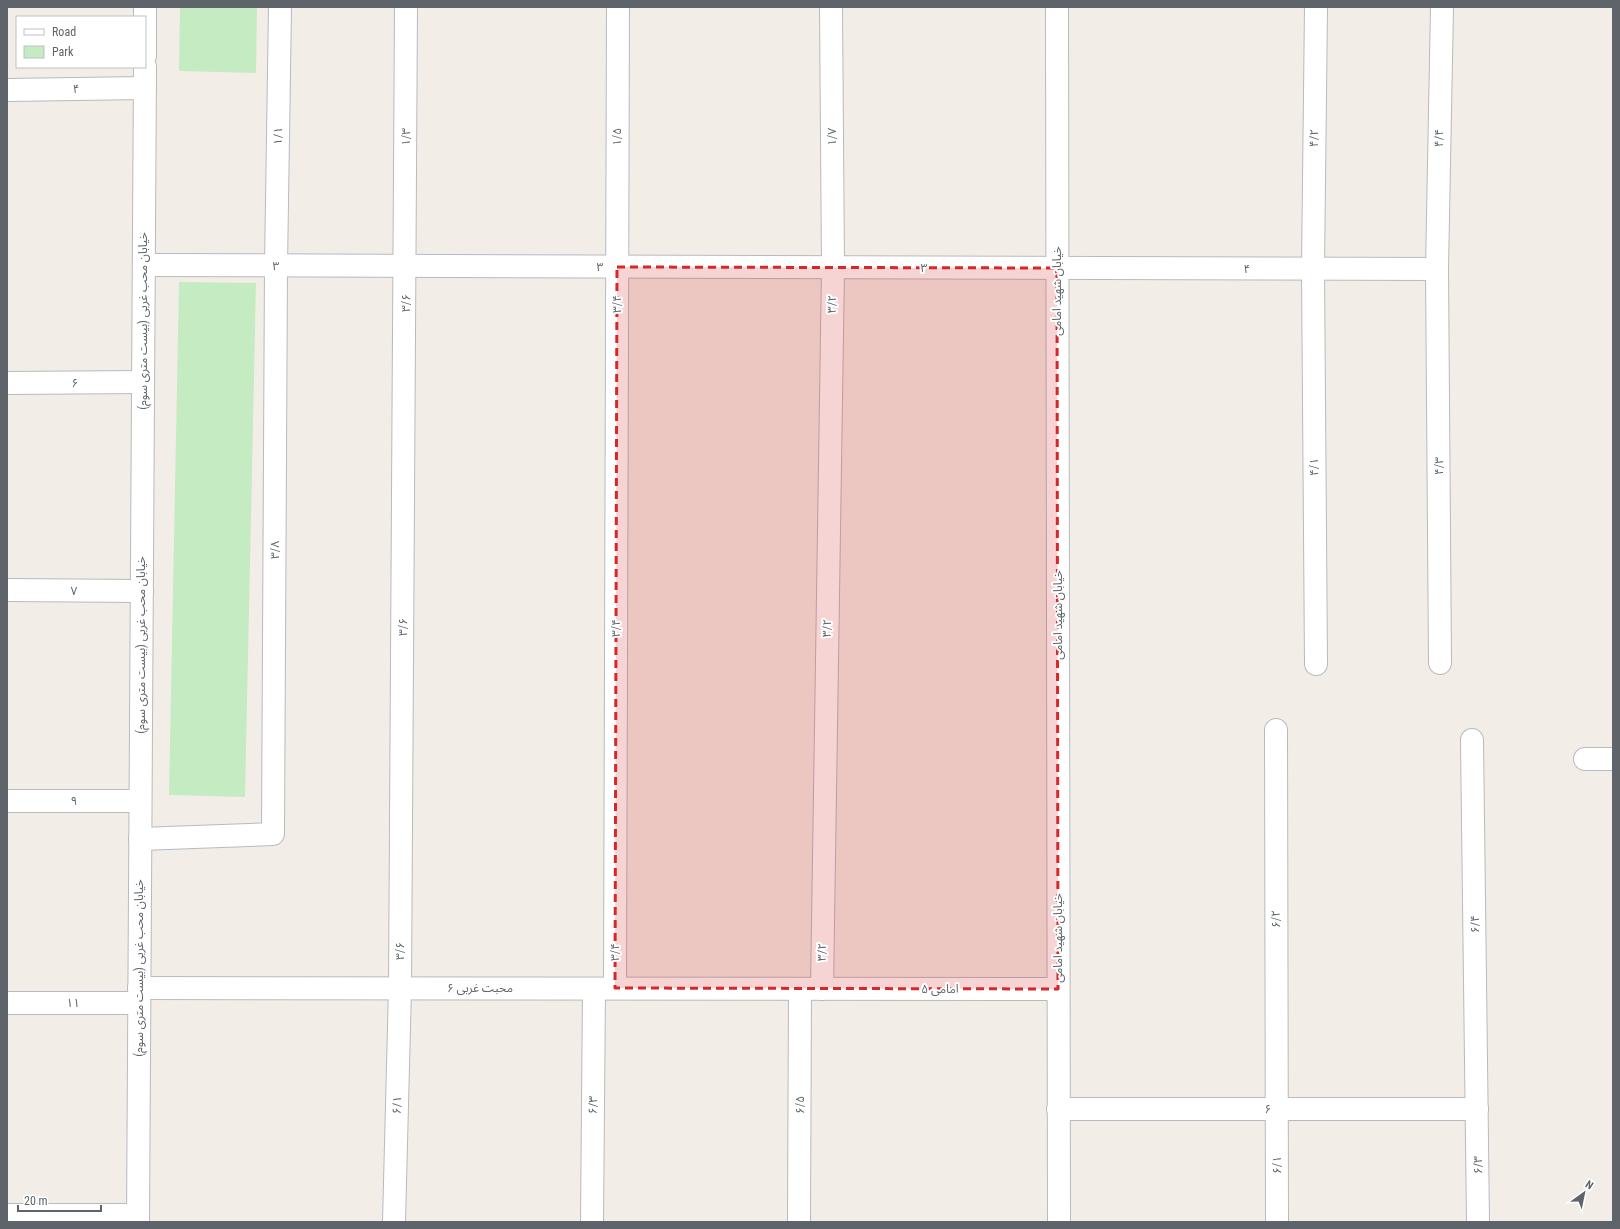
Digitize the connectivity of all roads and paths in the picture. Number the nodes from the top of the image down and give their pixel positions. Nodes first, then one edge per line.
1 (280, 7) edge
2 (406, 7) edge
3 (618, 7) edge
4 (831, 7) edge
5 (1057, 7) edge
6 (1316, 7) edge
7 (1442, 7) edge
8 (145, 77) edge
9 (7, 90) edge
10 (144, 265) junction
11 (276, 266) junction
12 (406, 266) junction
13 (617, 267) junction
14 (833, 268) junction
15 (1057, 268) junction
16 (1313, 269) junction
17 (1437, 270) junction
18 (143, 382) junction
19 (7, 383) edge
20 (7, 590) edge
21 (142, 592) junction
22 (1440, 663) dead end
23 (1316, 664) dead end
24 (1276, 730) dead end
25 (1472, 740) dead end
26 (1585, 759) dead end
27 (1613, 759) edge
28 (7, 801) edge
29 (140, 801) junction
30 (140, 839) junction
31 (400, 988) junction
32 (604, 988) junction
33 (800, 988) junction
34 (822, 989) junction
35 (1058, 989) junction
36 (139, 995) junction
37 (7, 1003) edge
38 (1477, 1108) junction
39 (1058, 1109) junction
40 (1277, 1109) junction
41 (7, 1215) edge
42 (138, 1218) edge
43 (394, 1222) edge
44 (592, 1222) edge
45 (799, 1222) edge
46 (1059, 1222) edge
47 (1277, 1222) edge
48 (1478, 1222) edge

1 - 11 street, ۱/۱
2 - 12 street, ۱/۳
3 - 13 street, ۱/۵
4 - 14 street, ۱/۷
5 - 15 street, خیابان شهید امامی
6 - 16 street, ۴/۲
7 - 17 street, ۴/۴
8 - 9 street, ۴
8 - 10 street, خیابان محب غربی (بیست متری سوم)
10 - 11 street, ۳
10 - 18 street, خیابان محب غربی (بیست متری سوم)
11 - 12 street, ۳
11 - 30 street, ۳/۸
12 - 13 street, ۳
12 - 31 street, ۳/۶
13 - 14 street, ۳
13 - 32 street, ۳/۴
14 - 15 street, ۳
14 - 34 street, ۳/۲
15 - 16 street, ۴
15 - 35 street, خیابان شهید امامی
16 - 17 street, ۴
16 - 23 street, ۴/۱
17 - 22 street, ۴/۳
18 - 19 street, ۶
18 - 21 street, خیابان محب غربی (بیست متری سوم)
20 - 21 street, ۷
21 - 29 street, خیابان محب غربی (بیست متری سوم)
24 - 40 street, ۶/۲
25 - 38 street, ۶/۴
26 - 27 street
28 - 29 street, ۹
29 - 30 street, خیابان محب غربی (بیست متری سوم)
30 - 36 street, خیابان محب غربی (بیست متری سوم)
31 - 32 street, محبت غربی ۶
31 - 36 street, محبت غربی ۶
31 - 43 street, ۶/۱
32 - 33 street, محبت غربی ۶
32 - 44 street, ۶/۳
33 - 34 street, محبت غربی ۶
33 - 45 street, ۶/۵
34 - 35 street, امامی ۵
35 - 39 street, خیابان شهید امامی
36 - 37 street, ۱۱
36 - 42 street, خیابان محب غربی (بیست متری سوم)
38 - 40 street, ۶
38 - 48 street, ۶/۳
39 - 40 street, ۶
39 - 46 street, خیابان شهید امامی
40 - 47 street, ۶/۱
41 - 42 street

